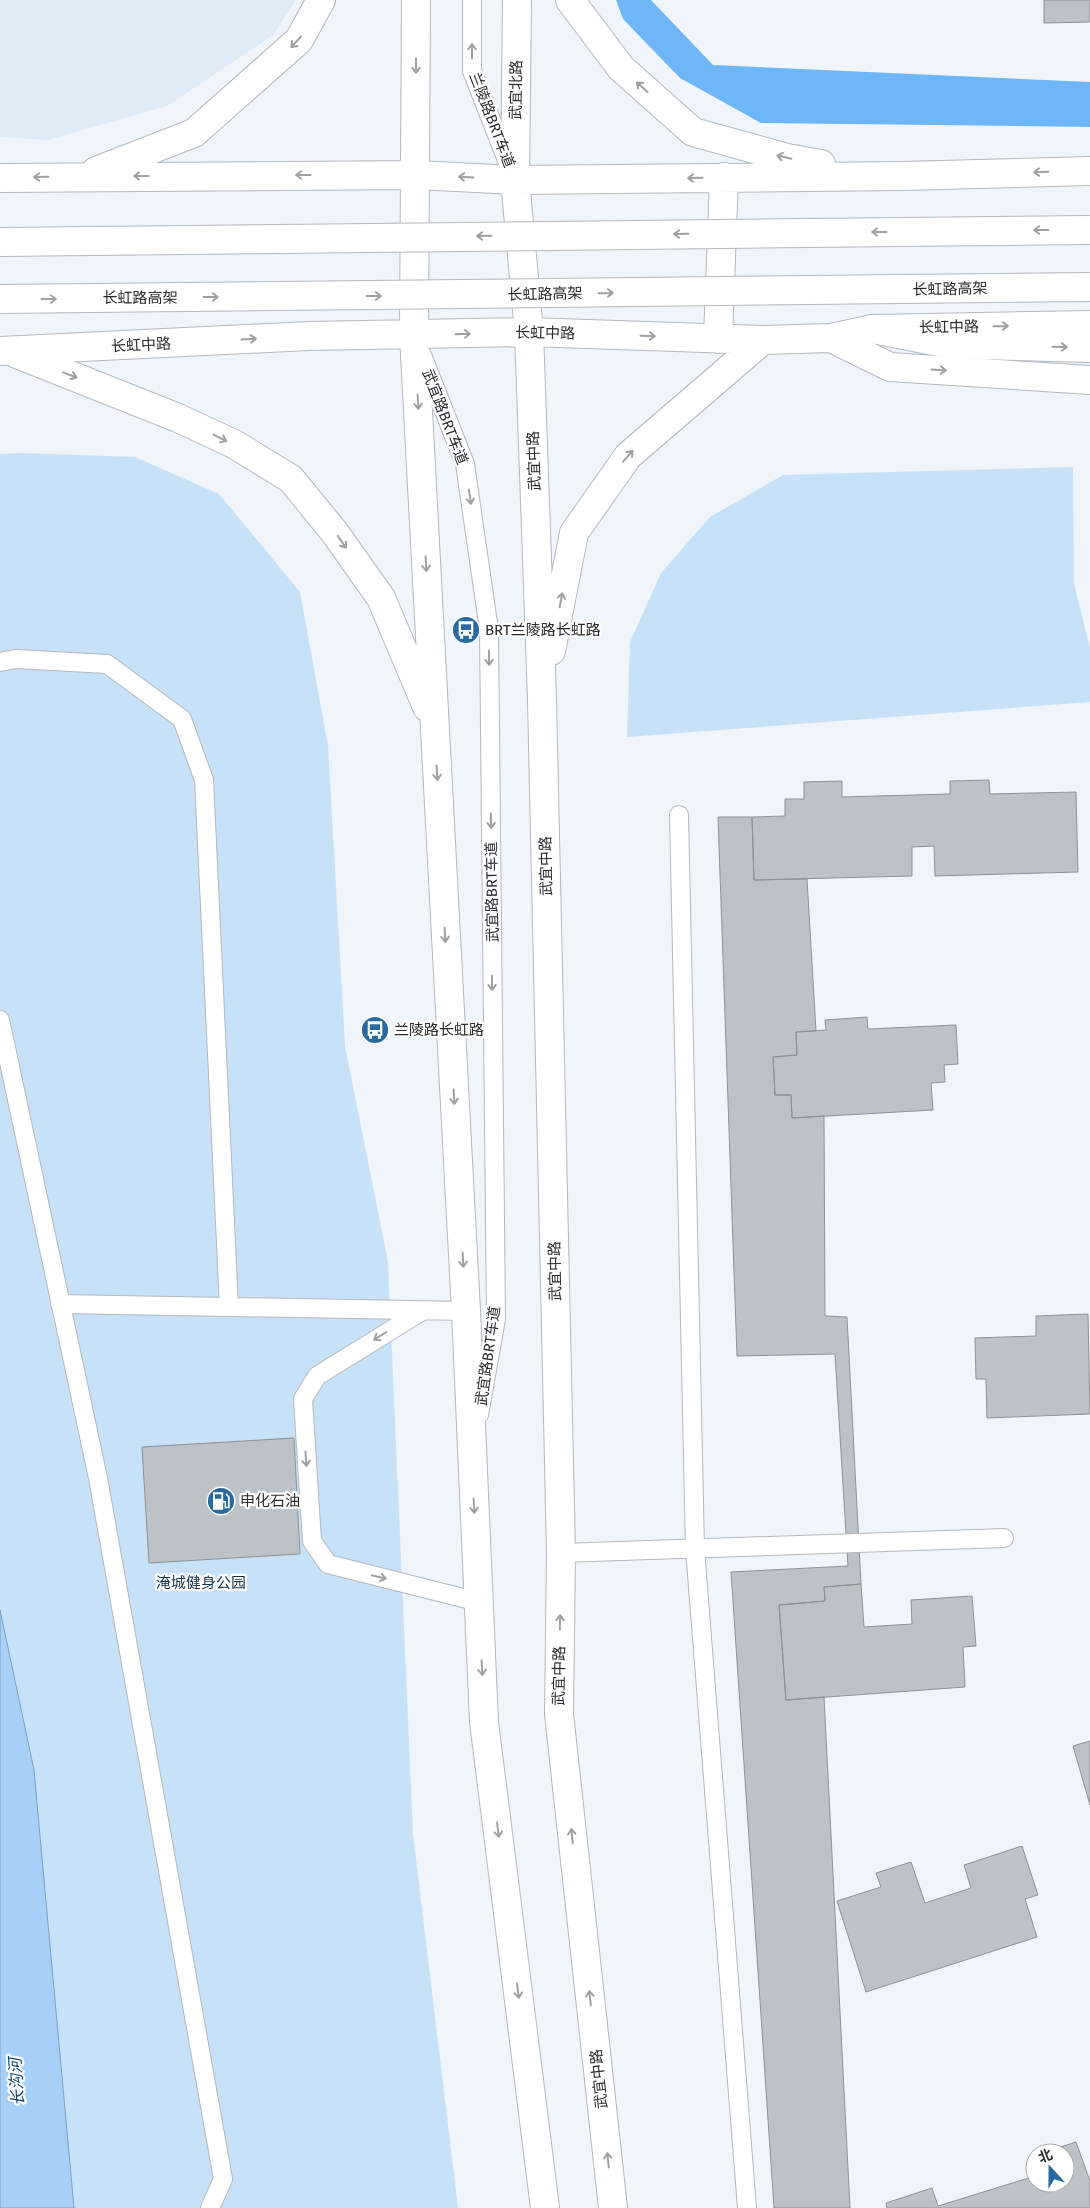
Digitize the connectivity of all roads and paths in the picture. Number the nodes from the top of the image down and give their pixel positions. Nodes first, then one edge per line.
1 (321, 0) edge
2 (416, 0) edge
3 (472, 0) edge
4 (517, 0) edge
5 (570, 0) edge
6 (1090, 171) edge
7 (416, 175) junction
8 (82, 176) junction
9 (902, 176) junction
10 (724, 177) junction
11 (0, 178) edge
12 (515, 180) junction
13 (1090, 230) edge
14 (0, 242) edge
15 (1090, 287) edge
16 (0, 299) edge
17 (1090, 325) edge
18 (873, 329) junction
19 (529, 332) junction
20 (414, 336) junction
21 (718, 338) junction
22 (831, 338) junction
23 (763, 340) junction
24 (1090, 348) edge
25 (4, 351) edge
26 (1090, 380) edge
27 (0, 662) edge
28 (542, 700) junction
29 (435, 724) junction
30 (679, 815) dead end
31 (0, 1020) edge
32 (60, 1304) junction
33 (229, 1308) junction
34 (422, 1310) junction
35 (466, 1311) junction
36 (472, 1457) junction
37 (1004, 1538) dead end
38 (695, 1549) junction
39 (561, 1553) junction
40 (479, 1602) junction
41 (210, 2208) edge
42 (545, 2208) edge
43 (613, 2208) edge
44 (747, 2208) edge

1 -> 8 main road
2 -> 7 main road
12 -> 3 lane, 兰陵路BRT车道
4 - 12 main road, 武宜北路
9 -> 5 main road
6 -> 9 main road
7 -> 8 main road
12 -> 7 main road
7 - 20 main road
8 -> 11 main road
9 - 10 main road
10 -> 12 main road
10 - 21 main road
12 - 19 main road, 武宜北路
13 -> 14 main road, bridge
16 -> 15 main road, 长虹路高架, bridge
18 -> 17 main road, 长虹中路
18 - 22 main road, 长虹中路
18 -> 24 main road
20 -> 19 main road, 长虹中路
19 -> 21 main road, 长虹中路
19 - 28 main road, 武宜中路
25 -> 20 main road, 长虹中路
20 -> 29 main road
20 -> 36 lane, 武宜路BRT车道
21 - 23 main road, 长虹中路
22 - 23 main road, 长虹中路
22 -> 26 main road
28 -> 23 main road
25 -> 29 main road
27 - 33 lane
28 - 39 main road, 武宜中路
29 -> 35 main road
30 - 38 lane
31 - 32 lane
32 - 33 lane
32 - 41 lane
33 - 34 lane
34 - 35 lane
34 -> 40 lane
35 - 36 main road
36 -> 40 main road
37 - 38 lane
38 - 39 lane
38 - 44 lane
43 -> 39 main road, 武宜中路
40 -> 42 main road

